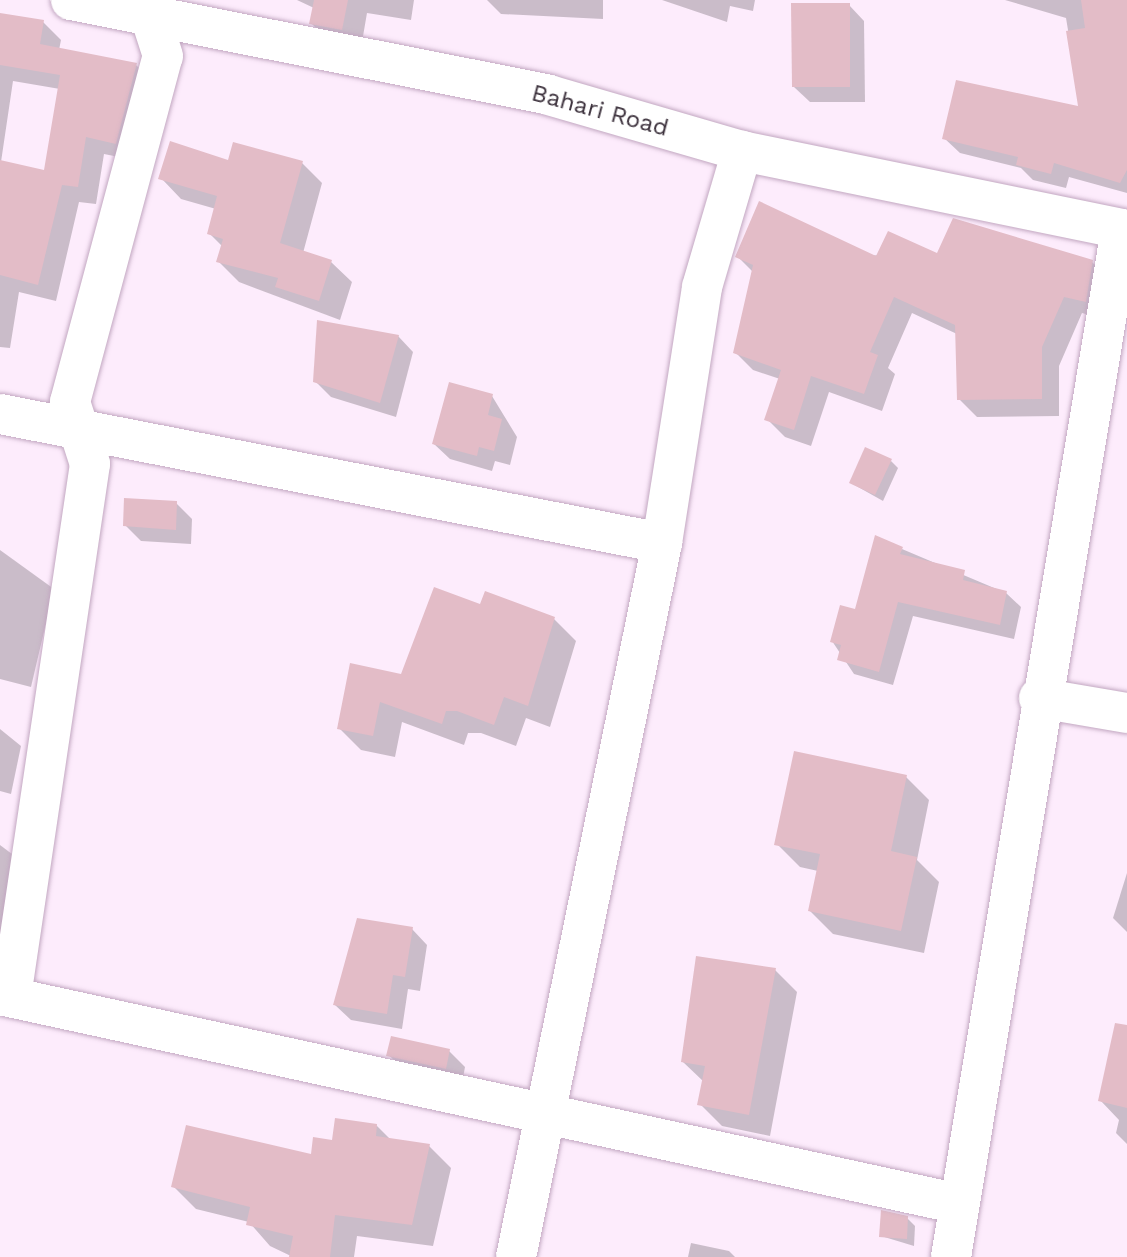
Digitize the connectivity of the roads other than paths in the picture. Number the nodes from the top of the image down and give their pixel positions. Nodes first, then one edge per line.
1 (71, 0) edge
2 (147, 6) edge
3 (742, 151) junction
4 (1124, 230) edge
5 (0, 414) edge
6 (80, 432) junction
7 (662, 543) junction
8 (1039, 698) junction
9 (1127, 713) edge
10 (6, 996) edge
11 (545, 1119) junction
12 (959, 1204) junction
13 (516, 1257) edge
14 (951, 1257) edge

1 - 2 street, Bahari Road
2 - 3 street, Bahari Road
2 - 6 street
3 - 4 street, Bahari Road
3 - 7 street
4 - 8 street
5 - 6 street
6 - 7 street
6 - 10 street
7 - 11 street
8 - 9 street
8 - 12 street
10 - 11 street
11 - 12 street
11 - 13 street
12 - 14 street

